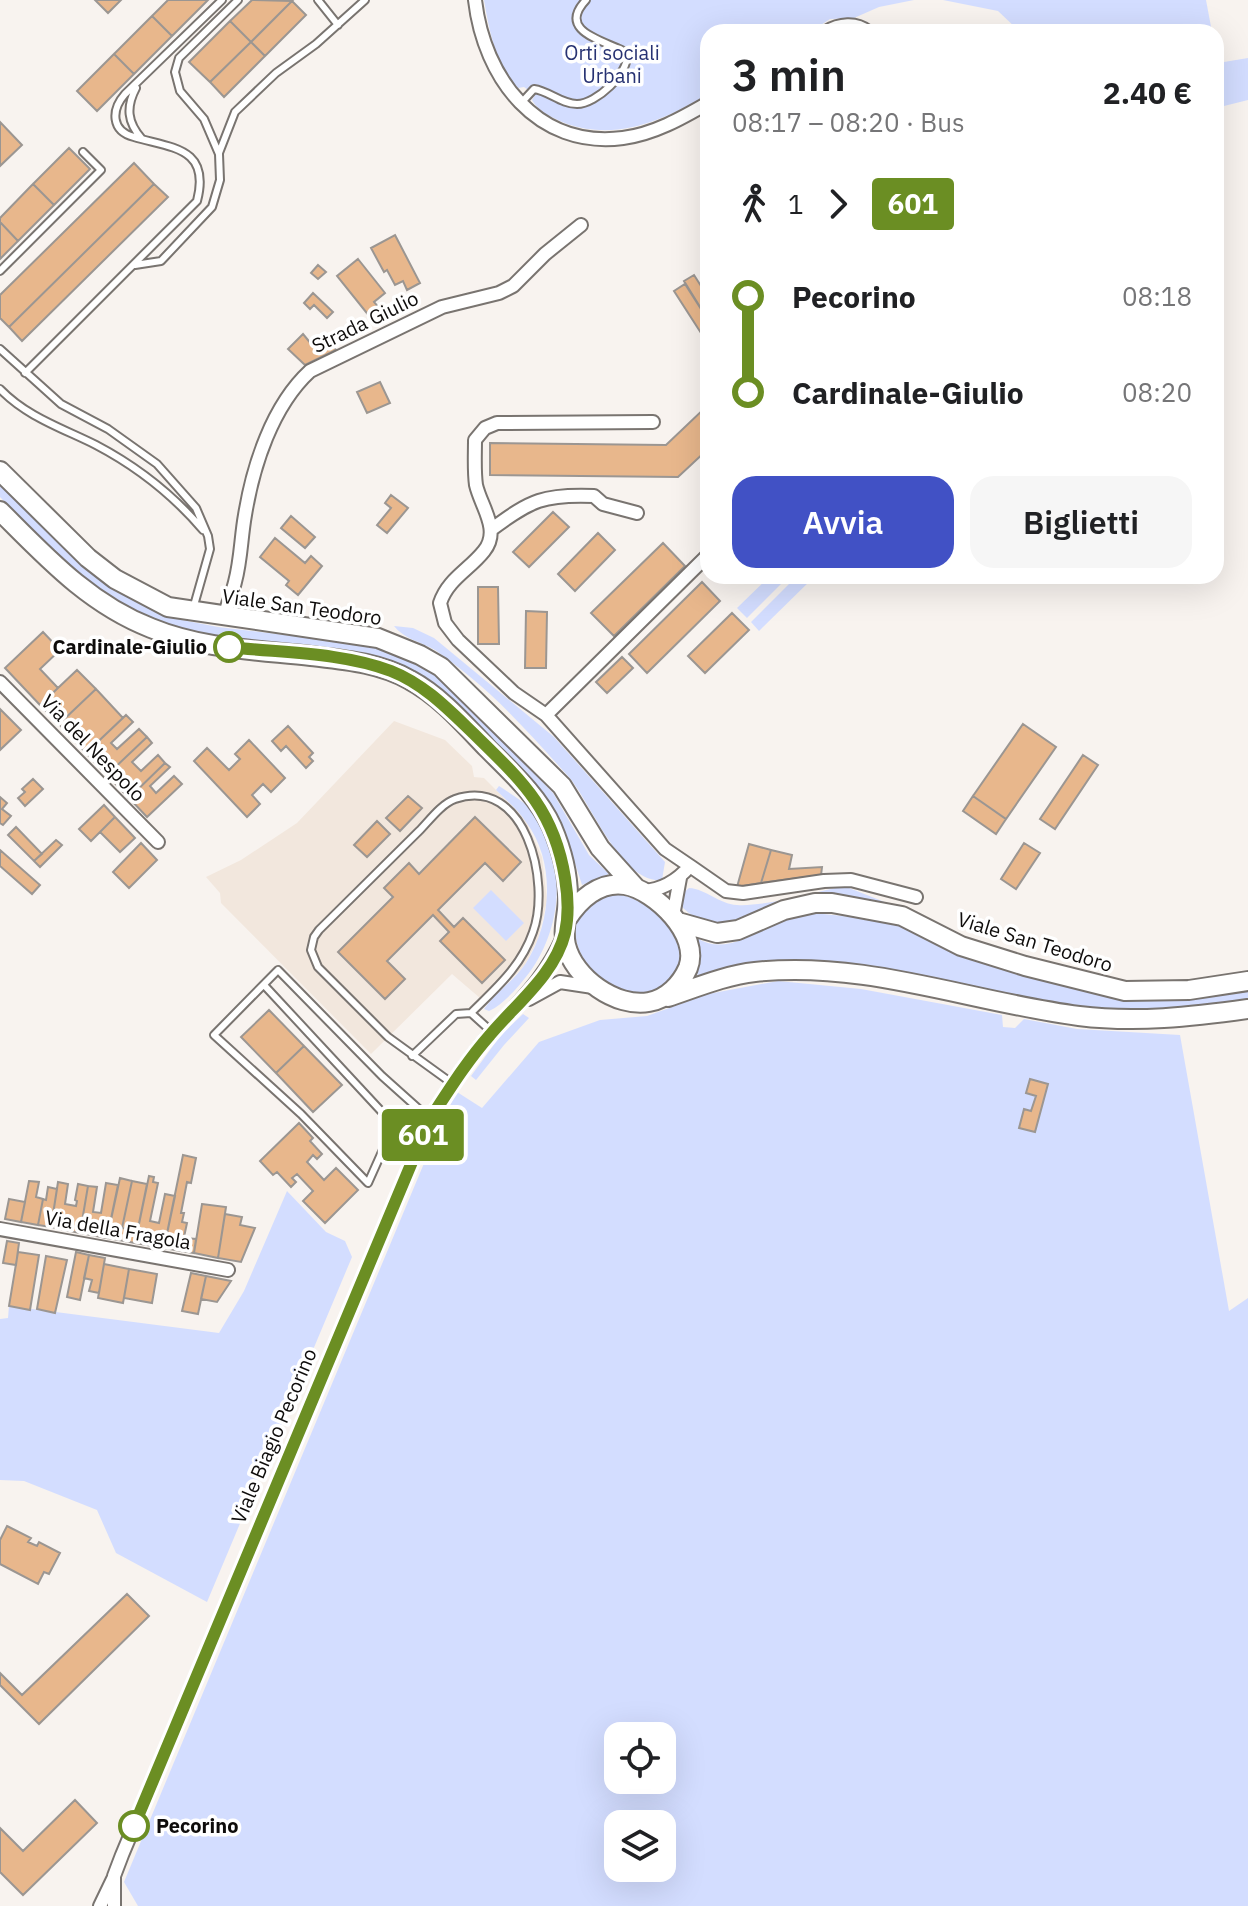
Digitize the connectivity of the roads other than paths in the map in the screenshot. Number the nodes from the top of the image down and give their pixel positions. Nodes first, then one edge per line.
1 (222, 0) edge
2 (238, 0) edge
3 (318, 0) edge
4 (365, 0) edge
5 (475, 0) edge
6 (586, 0) edge
7 (338, 25) junction
8 (140, 80) junction
9 (521, 104) junction
10 (700, 107) edge
11 (142, 139) junction
12 (83, 152) dead end
13 (219, 154) junction
14 (581, 225) dead end
15 (135, 265) junction
16 (0, 271) edge
17 (0, 349) edge
18 (25, 373) junction
19 (0, 389) edge
20 (653, 422) dead end
21 (0, 471) edge
22 (0, 511) edge
23 (637, 513) dead end
24 (492, 529) junction
25 (208, 536) junction
26 (700, 563) edge
27 (192, 612) junction
28 (225, 618) junction
29 (0, 682) edge
30 (546, 715) junction
31 (158, 842) dead end
32 (690, 866) junction
33 (680, 878) junction
34 (639, 890) junction
35 (916, 897) dead end
36 (675, 919) junction
37 (566, 927) junction
38 (1248, 981) edge
39 (264, 985) junction
40 (598, 988) junction
41 (665, 998) junction
42 (519, 1005) junction
43 (1248, 1009) edge
44 (471, 1013) junction
45 (492, 1032) junction
46 (412, 1056) junction
47 (453, 1084) junction
48 (430, 1119) junction
49 (0, 1229) edge
50 (228, 1270) dead end
51 (114, 1876) junction
52 (100, 1906) edge
53 (114, 1906) edge

1 - 8 lane
2 - 13 lane
3 - 7 lane
4 - 7 lane
5 - 9 street
6 - 9 lane
7 - 13 lane
8 - 11 lane
8 - 11 lane
9 - 10 street
11 - 15 lane
12 - 16 lane
13 - 15 lane
14 - 28 street, Strada Giulio
15 - 18 lane
17 - 18 lane
18 - 25 lane
19 - 25 lane
20 - 24 street
21 - 27 main road, Viale San Teodoro
22 - 37 main road
23 - 24 street
24 - 30 street
25 - 27 lane
26 - 30 street
27 - 28 main road, Viale San Teodoro
28 - 34 main road, Viale San Teodoro
29 - 31 street, Via del Nespolo
30 - 32 street
32 - 33 street
32 - 35 street
33 - 34 street
33 - 36 street
34 - 36 main road
34 - 37 main road
36 - 38 main road, Viale San Teodoro
36 - 41 main road
37 - 40 main road
37 - 42 street
39 - 39 lane
39 - 48 lane
40 - 41 main road
40 - 42 street
41 - 43 main road
42 - 45 street, Viale Biagio Pecorino
44 - 45 lane
44 - 46 lane
44 - 46 lane
45 - 47 street, Viale Biagio Pecorino
46 - 47 lane
47 - 48 street, Viale Biagio Pecorino
48 - 51 street, Viale Biagio Pecorino
49 - 50 street, Via della Fragola
51 - 52 street
51 - 53 street, Viale Biagio Pecorino

